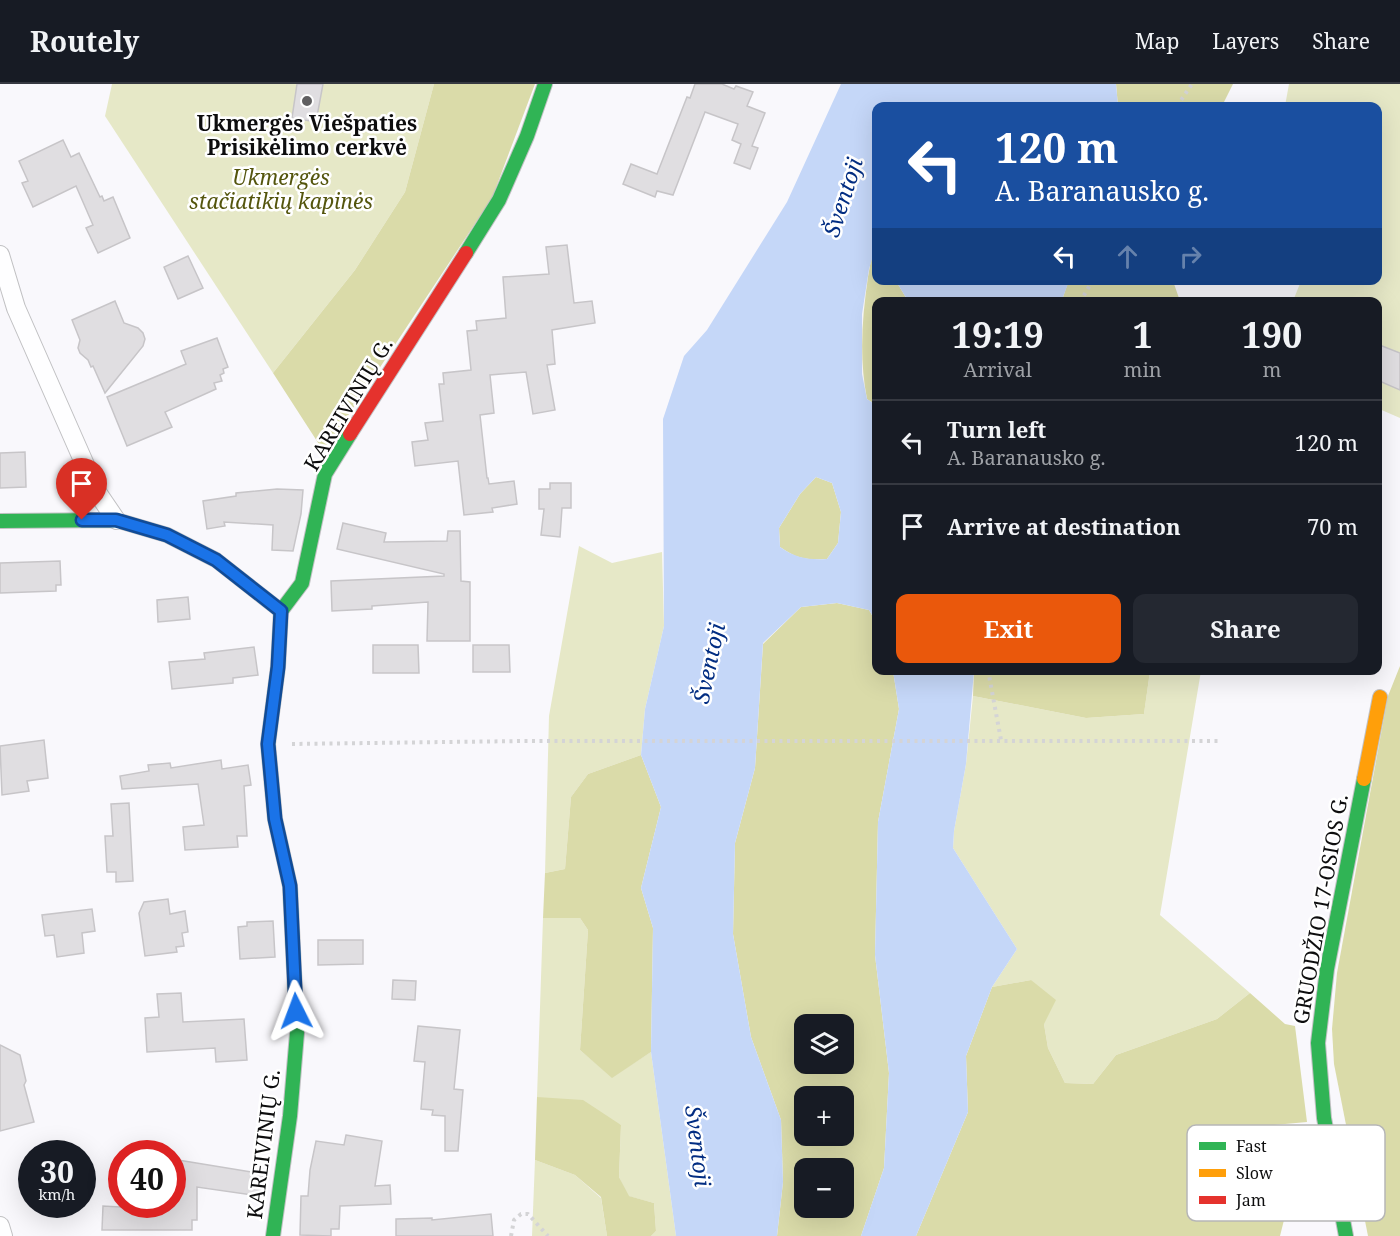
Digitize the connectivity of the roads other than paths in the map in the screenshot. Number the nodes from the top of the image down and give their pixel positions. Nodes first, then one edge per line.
1 (545, 84) edge
2 (0, 255) edge
3 (116, 520) junction
4 (0, 521) edge
5 (281, 611) junction
6 (1380, 697) dead end
7 (1325, 1125) edge
8 (1344, 1221) edge
9 (0, 1226) edge
10 (3, 1236) edge
11 (273, 1236) edge
12 (1347, 1236) edge

1 - 5 street, KAREIVINIŲ G.
2 - 3 street
3 - 4 street
3 - 5 street
5 - 11 street, KAREIVINIŲ G.
6 - 7 street, GRUODŽIO 17-OSIOS G.
8 - 12 street, GRUODŽIO 17-OSIOS G.
9 - 10 street

